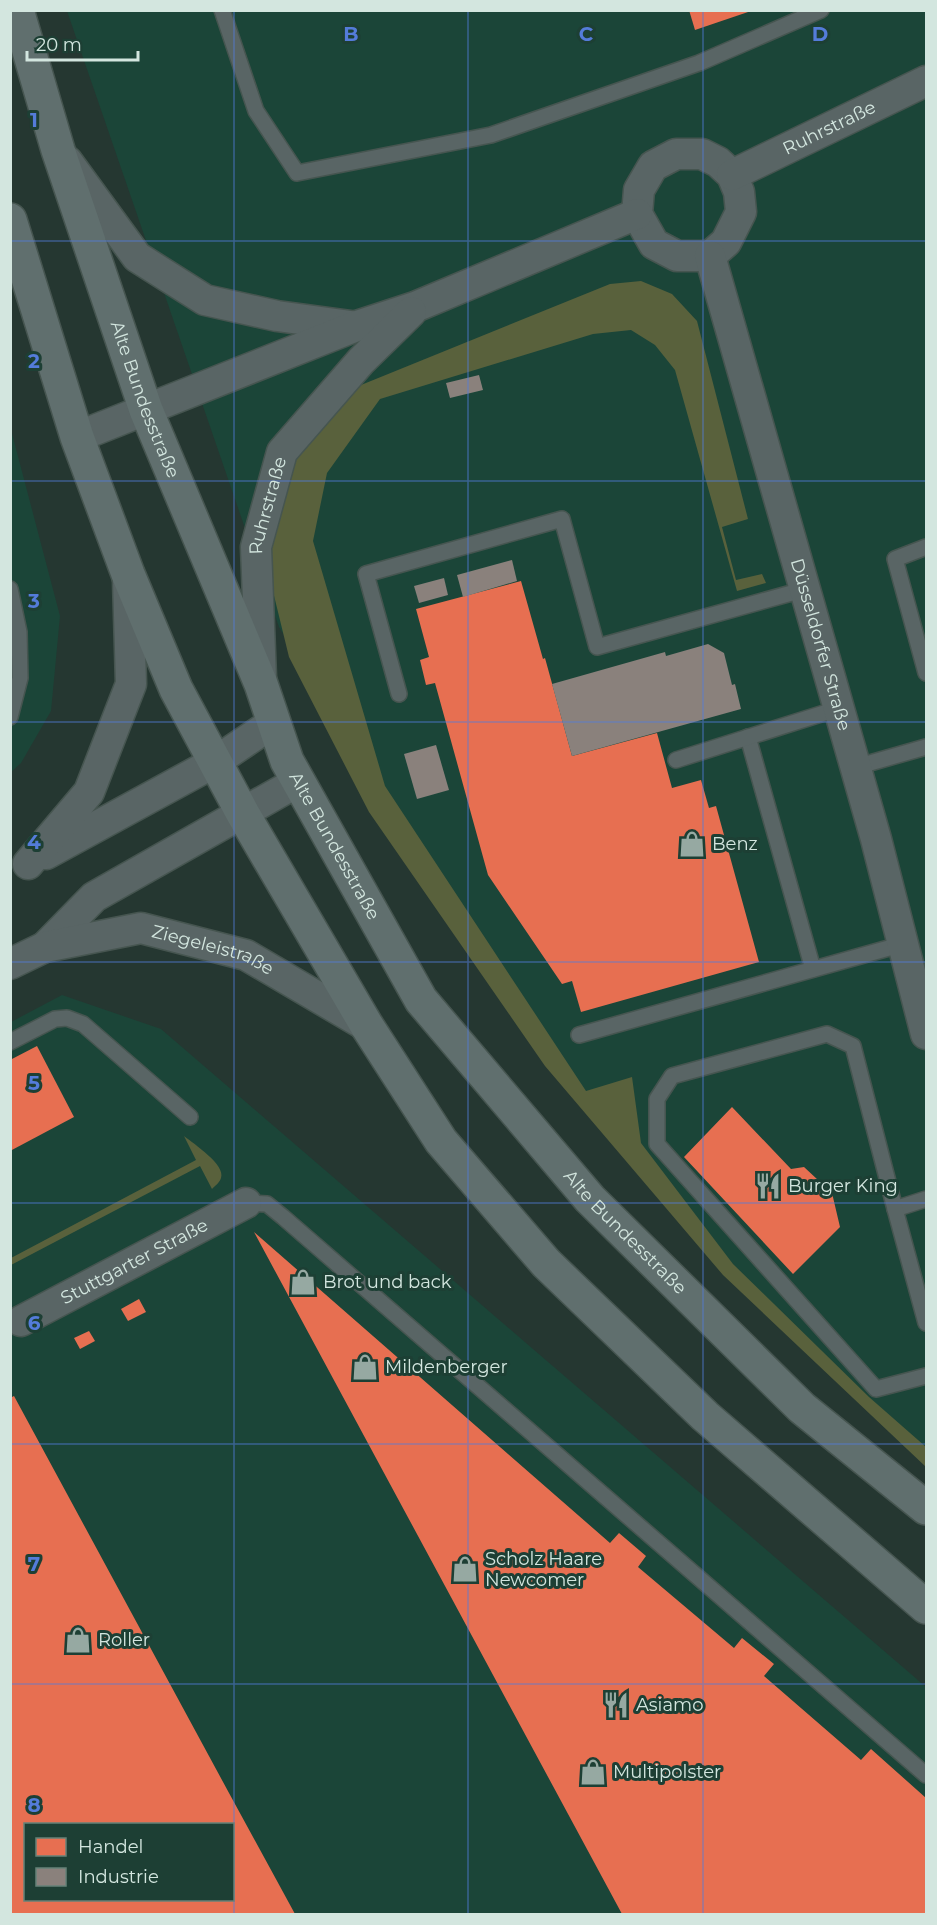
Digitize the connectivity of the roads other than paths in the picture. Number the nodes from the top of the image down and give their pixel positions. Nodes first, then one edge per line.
1 (17, 10) edge
2 (222, 10) edge
3 (821, 10) edge
4 (927, 81) edge
5 (58, 150) junction
6 (732, 175) junction
7 (637, 214) junction
8 (10, 220) edge
9 (711, 256) junction
10 (415, 307) junction
11 (354, 327) junction
12 (146, 410) junction
13 (77, 437) junction
14 (927, 547) edge
15 (128, 574) junction
16 (10, 589) edge
17 (806, 589) junction
18 (927, 673) edge
19 (261, 684) junction
20 (399, 694) dead end
21 (840, 708) junction
22 (10, 717) edge
23 (274, 722) junction
24 (748, 737) junction
25 (927, 747) edge
26 (676, 760) dead end
27 (215, 762) junction
28 (856, 767) junction
29 (299, 781) junction
30 (243, 814) junction
31 (19, 868) edge
32 (903, 944) junction
33 (45, 947) junction
34 (10, 964) edge
35 (813, 969) junction
36 (367, 1026) junction
37 (927, 1034) edge
38 (579, 1035) dead end
39 (10, 1042) edge
40 (190, 1117) dead end
41 (927, 1199) edge
42 (246, 1203) joint
43 (895, 1209) junction
44 (927, 1323) edge
45 (14, 1325) edge
46 (927, 1376) edge
47 (927, 1508) edge
48 (927, 1607) edge
49 (927, 1775) edge

1 - 5 main road, Alte Bundesstraße
2 - 3 lane
4 - 6 street, Ruhrstraße
5 - 11 street, Ruhrstraße
5 - 12 main road, Alte Bundesstraße
6 - 7 street
6 - 9 street
7 - 9 street
7 - 10 street, Ruhrstraße
8 - 13 main road
9 - 17 street, Düsseldorfer Straße
10 - 11 street, Ruhrstraße
10 - 19 street, Ruhrstraße
11 - 12 street, Ruhrstraße
12 - 13 street, Ruhrstraße
12 - 19 main road, Alte Bundesstraße
13 - 15 main road
14 - 18 lane
15 - 27 main road
15 - 31 street
16 - 22 lane
17 - 20 lane
17 - 21 street, Düsseldorfer Straße
19 - 23 main road, Alte Bundesstraße
21 - 24 lane
21 - 28 street, Düsseldorfer Straße
23 - 27 street
23 - 29 main road, Alte Bundesstraße
24 - 26 lane
24 - 35 lane
25 - 28 lane
27 - 30 main road
27 - 31 street
28 - 32 street, Düsseldorfer Straße
29 - 30 street, Ziegeleistraße
29 - 47 main road, Alte Bundesstraße
30 - 33 street, Ziegeleistraße
30 - 36 main road
32 - 35 lane
32 - 37 street, Düsseldorfer Straße
33 - 34 street, Ziegeleistraße
33 - 36 street, Ziegeleistraße
35 - 38 lane
36 - 48 main road
39 - 40 lane
41 - 43 lane
42 - 45 street, Stuttgarter Straße
42 - 49 lane
43 - 44 lane
43 - 46 lane

